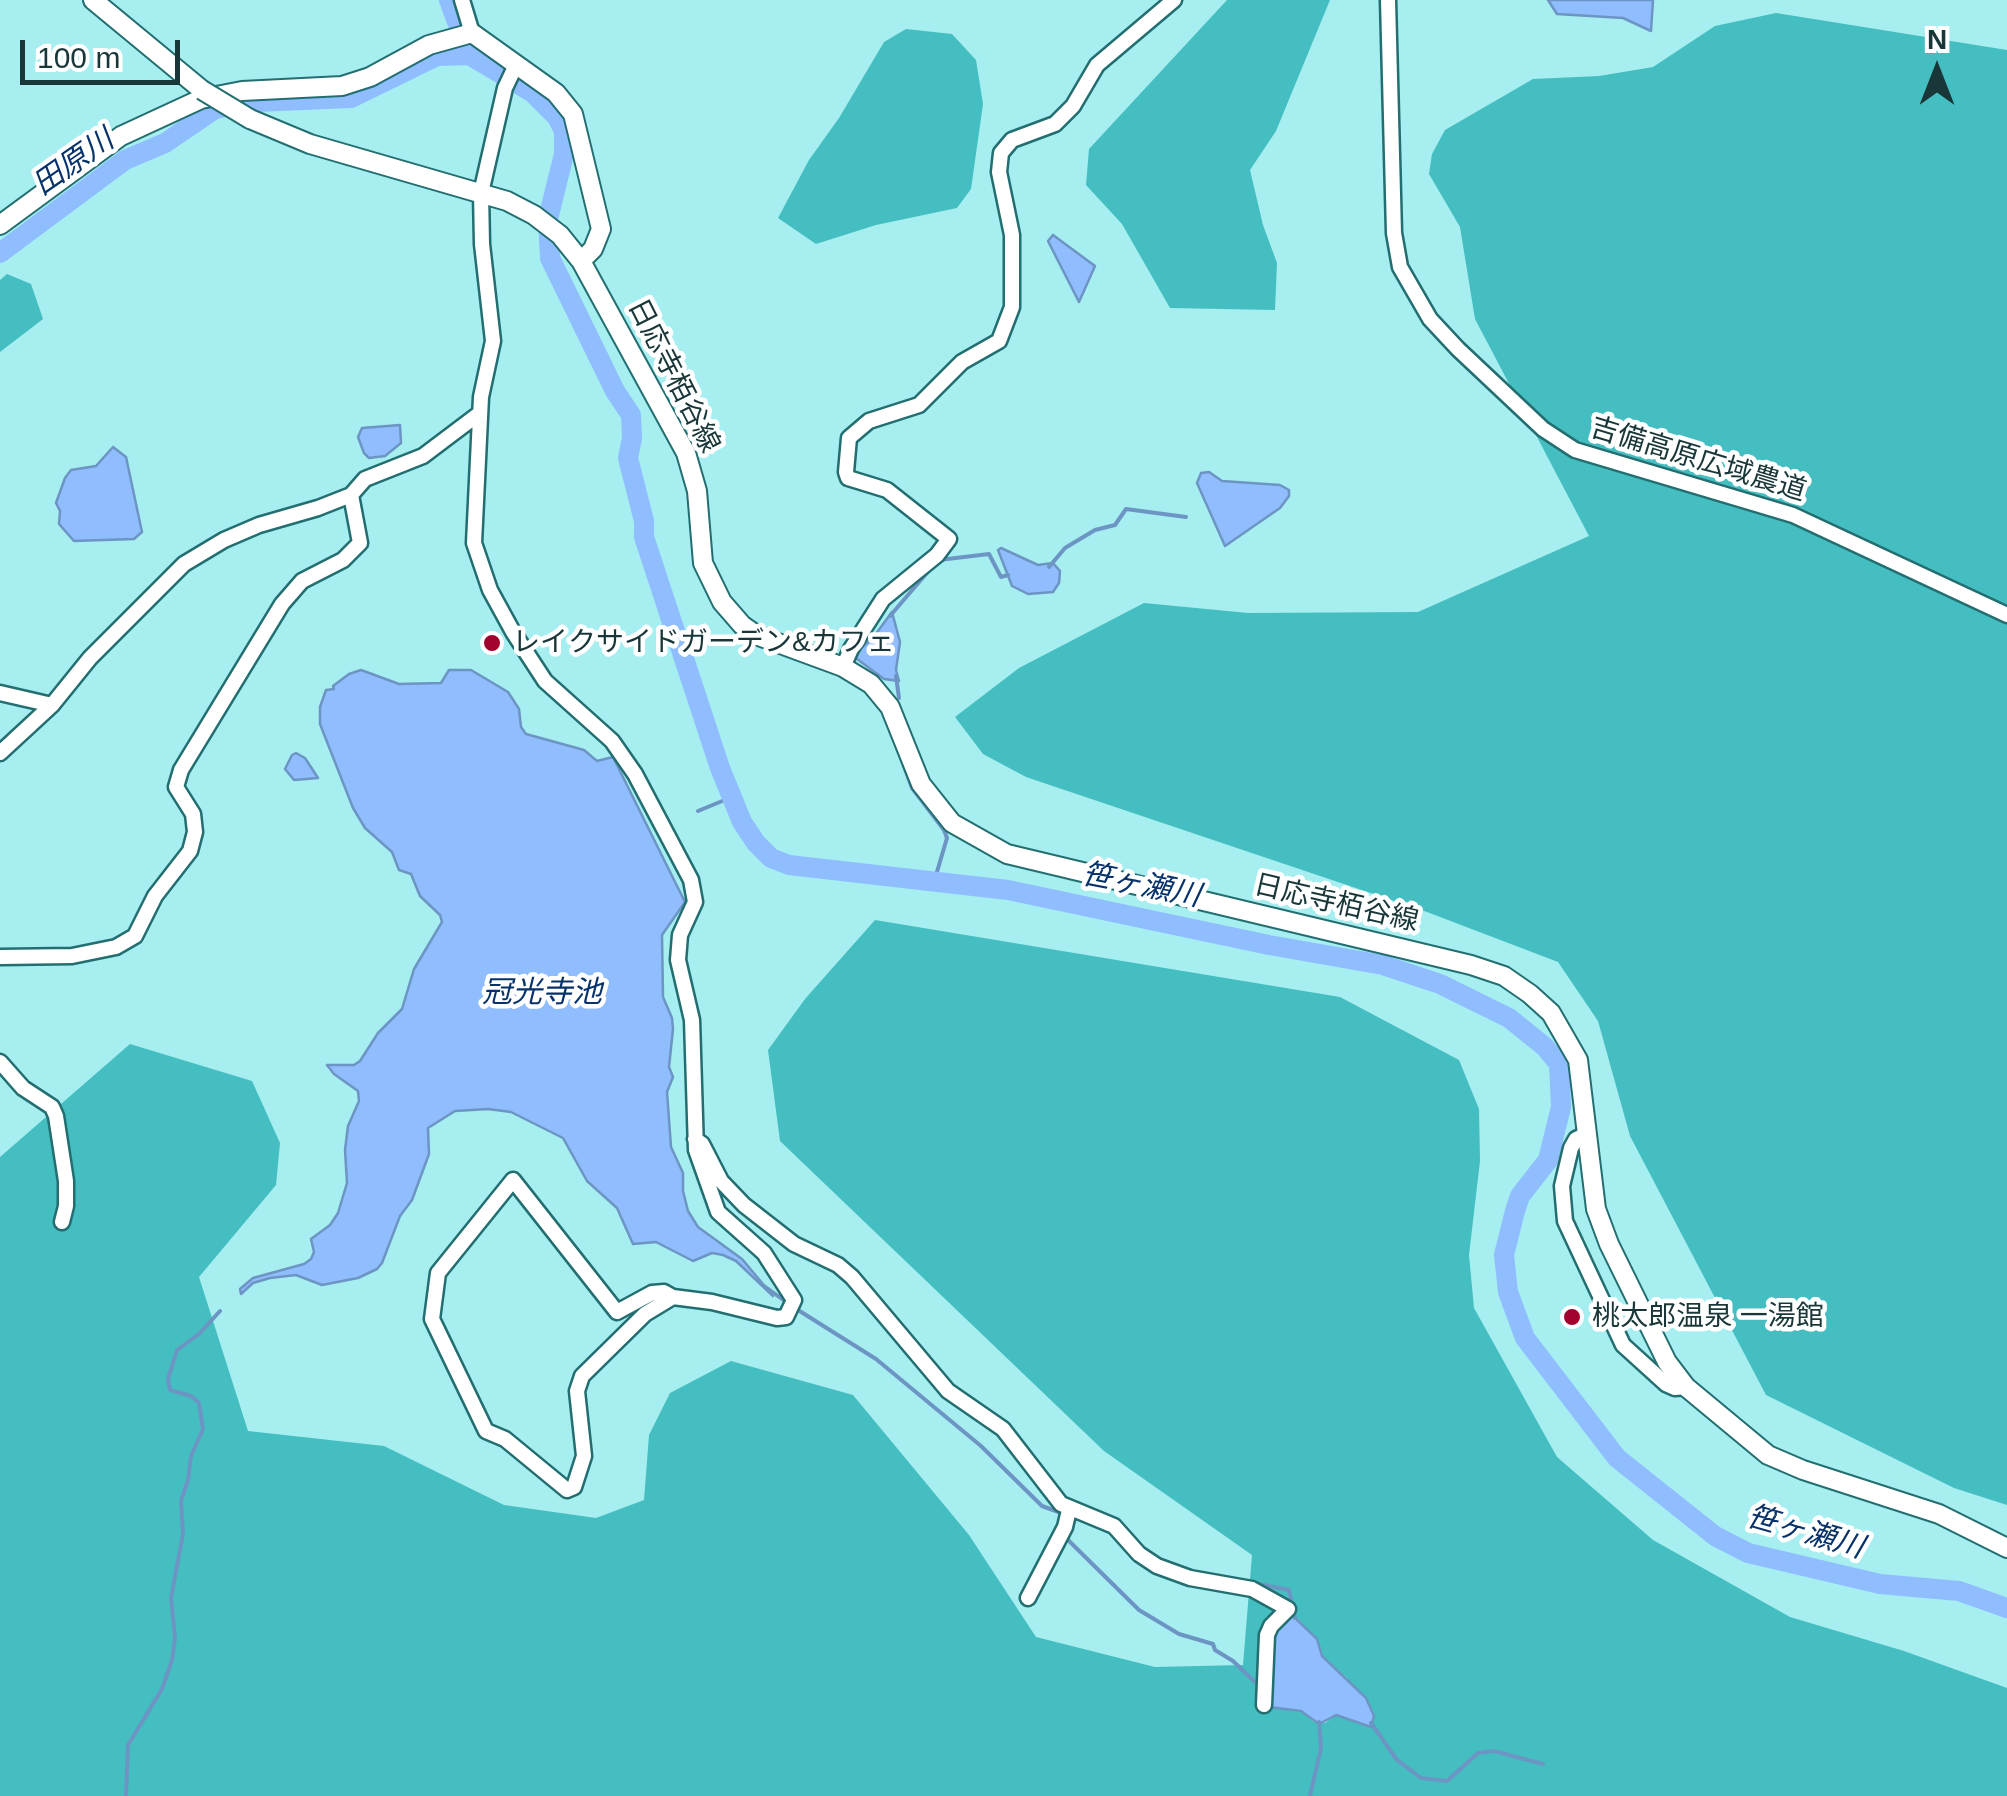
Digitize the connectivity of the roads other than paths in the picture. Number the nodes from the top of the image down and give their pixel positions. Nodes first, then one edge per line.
1 (93, 0) edge
2 (462, 0) edge
3 (1174, 0) edge
4 (1388, 0) edge
5 (465, 35) junction
6 (515, 68) junction
7 (482, 193) junction
8 (0, 225) edge
9 (581, 261) junction
10 (480, 412) junction
11 (351, 494) junction
12 (2007, 615) edge
13 (843, 666) junction
14 (0, 693) edge
15 (52, 705) junction
16 (0, 753) edge
17 (0, 956) edge
18 (0, 1062) edge
19 (1587, 1134) junction
20 (695, 1138) junction
21 (62, 1222) dead end
22 (673, 1297) junction
23 (1686, 1387) junction
24 (1074, 1512) junction
25 (2007, 1548) edge
26 (1028, 1598) dead end
27 (1264, 1705) dead end

1 - 7 main road, 日応寺栢谷線, bridge
2 - 5 street
3 - 13 street
4 - 12 street, 吉備高原広域農道
5 - 6 main road
5 - 8 main road
6 - 7 street
6 - 9 main road
7 - 9 main road, 日応寺栢谷線
7 - 10 street
9 - 13 main road, 日応寺栢谷線
10 - 11 street
10 - 20 street
11 - 15 street
11 - 17 street
13 - 19 main road, 日応寺栢谷線
14 - 15 street
15 - 16 street
18 - 21 street
19 - 23 main road, 日応寺栢谷線
19 - 23 street
20 - 22 street
20 - 24 street
22 - 22 street
23 - 25 main road, 日応寺栢谷線
24 - 26 street
24 - 27 street

